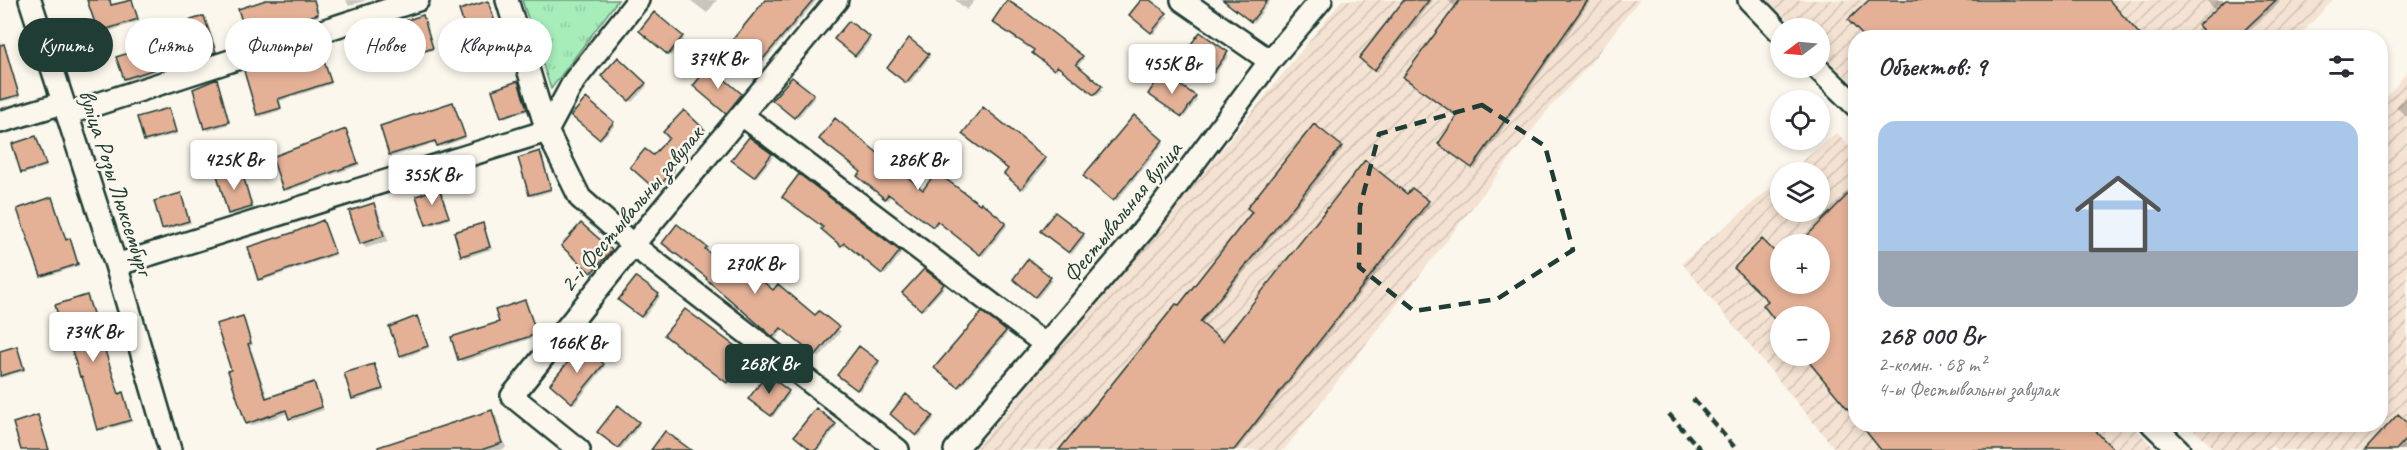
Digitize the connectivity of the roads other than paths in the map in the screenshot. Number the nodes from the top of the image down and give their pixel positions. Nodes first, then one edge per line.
1 (30, 0) edge
2 (418, 0) edge
3 (507, 0) edge
4 (638, 0) edge
5 (837, 0) edge
6 (1182, 0) edge
7 (1321, 0) edge
8 (1749, 0) edge
9 (1770, 22) edge
10 (1270, 62) junction
11 (1827, 78) edge
12 (1848, 98) edge
13 (65, 108) junction
14 (742, 115) junction
15 (0, 122) edge
16 (547, 131) junction
17 (633, 245) junction
18 (116, 265) junction
19 (1046, 345) junction
20 (2160, 432) edge
21 (170, 450) edge
22 (579, 450) edge
23 (898, 450) edge
24 (955, 450) edge
25 (2179, 450) edge

1 - 13 street, вуліца Розы Люксембург
2 - 13 street
3 - 16 street
4 - 16 street
5 - 14 street, 2-і Фестывальны завулак
6 - 10 street
7 - 10 street, Фестывальная вуліца
8 - 9 street
10 - 19 street, Фестывальная вуліца
11 - 12 street
13 - 15 street
13 - 18 street, вуліца Розы Люксембург
14 - 17 street, 2-і Фестывальны завулак
14 - 19 street
16 - 17 street
16 - 18 street
17 - 22 street, 2-і Фестывальны завулак
17 - 23 street
18 - 21 street, вуліца Розы Люксембург
19 - 24 street, Фестывальная вуліца
20 - 25 street

